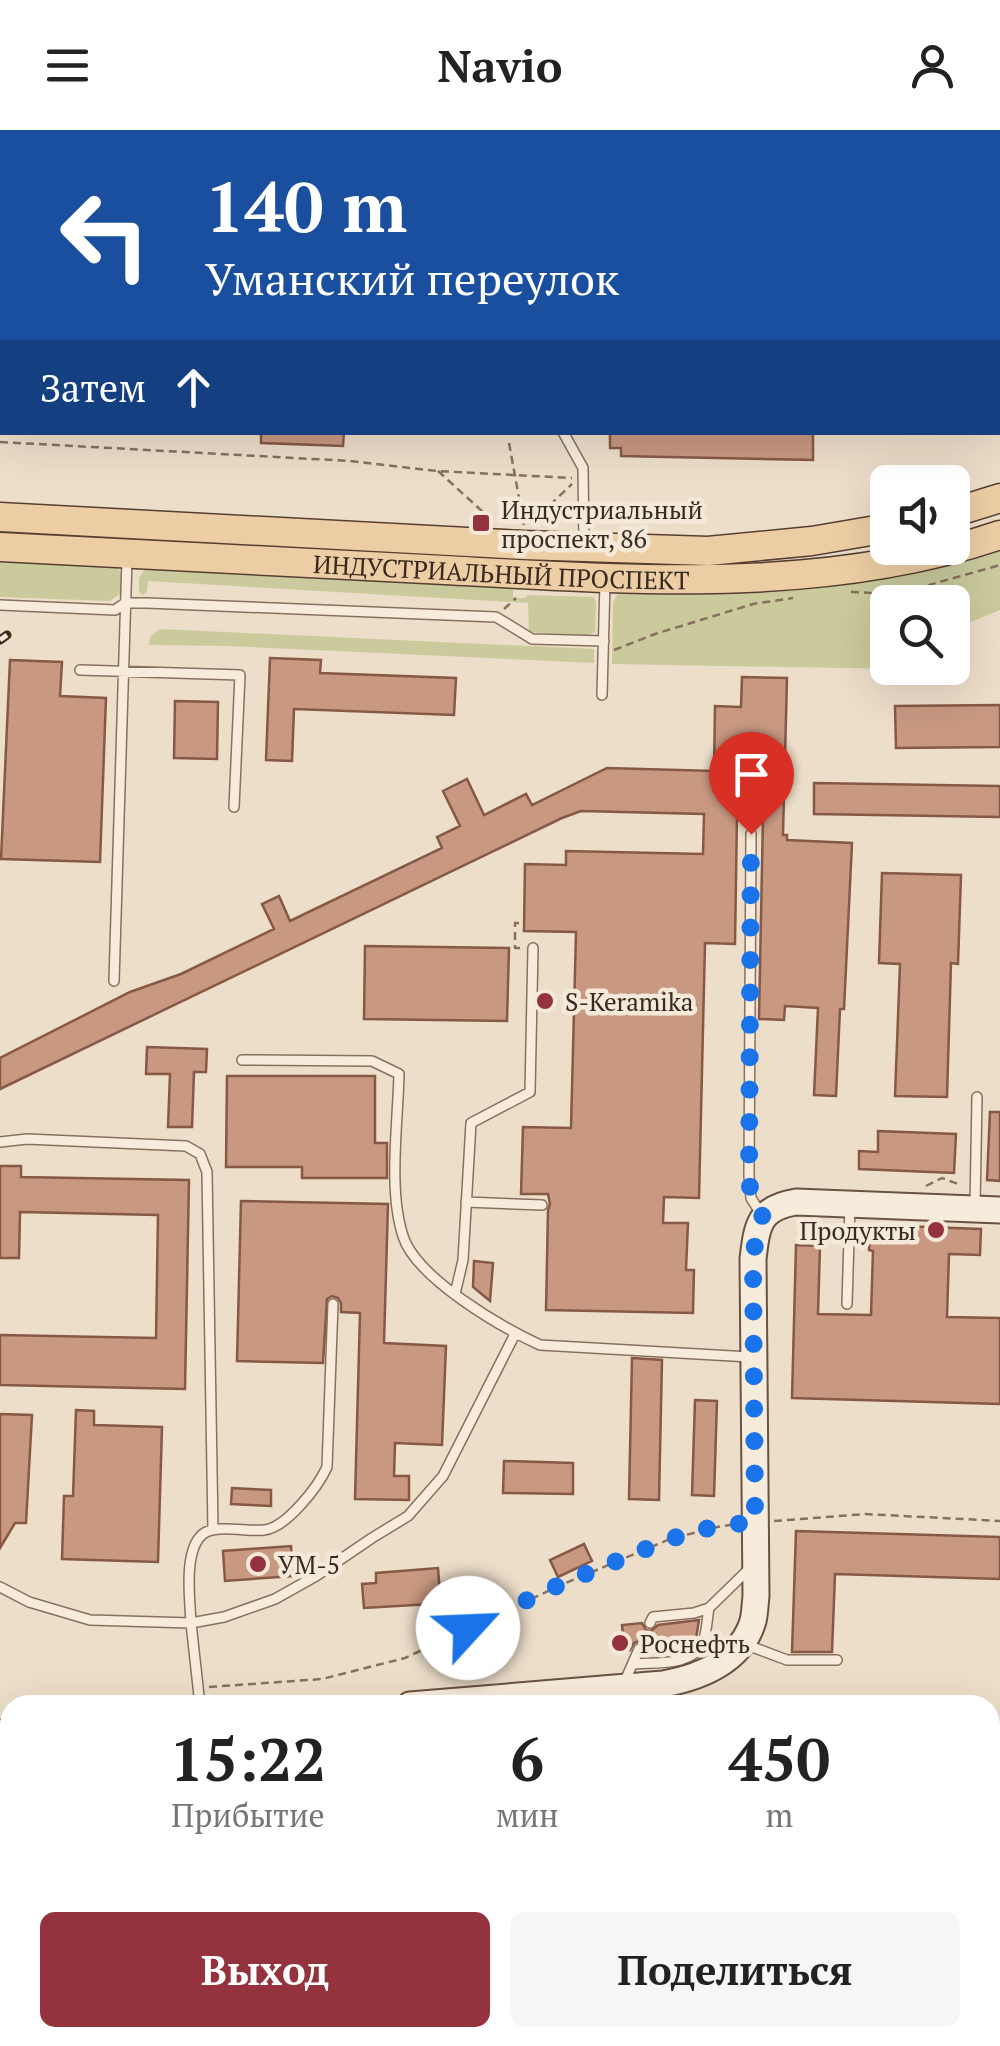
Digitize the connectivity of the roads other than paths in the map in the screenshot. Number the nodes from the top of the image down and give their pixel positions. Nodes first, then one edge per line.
1 (565, 435) edge
2 (1000, 498) edge
3 (970, 507) edge
4 (0, 518) edge
5 (870, 531) edge
6 (1000, 534) edge
7 (0, 547) edge
8 (584, 547) junction
9 (128, 554) junction
10 (606, 578) junction
11 (125, 603) junction
12 (0, 605) edge
13 (603, 645) junction
14 (80, 670) dead end
15 (124, 671) junction
16 (602, 695) dead end
17 (234, 807) dead end
18 (751, 834) dead end
19 (533, 948) road end
20 (114, 981) dead end
21 (242, 1060) dead end
22 (978, 1097) dead end
23 (0, 1142) edge
24 (466, 1202) junction
25 (983, 1203) edge
26 (850, 1204) junction
27 (542, 1205) dead end
28 (763, 1217) junction
29 (455, 1294) junction
30 (334, 1304) dead end
31 (847, 1304) dead end
32 (515, 1334) junction
33 (753, 1357) junction
34 (212, 1530) junction
35 (756, 1563) junction
36 (0, 1587) edge
37 (709, 1608) junction
38 (650, 1622) dead end
39 (191, 1623) junction
40 (742, 1643) junction
41 (667, 1647) dead end
42 (639, 1649) dead end
43 (836, 1660) dead end
44 (660, 1662) junction
45 (634, 1664) junction
46 (622, 1688) junction
47 (199, 1695) edge
48 (535, 1695) edge

1 - 8 lane
2 - 3 main road
4 - 8 main road, ИНДУСТРИАЛЬНЫЙ ПРОСПЕКТ
5 - 8 main road, ИНДУСТРИАЛЬНЫЙ ПРОСПЕКТ
6 - 10 main road, ИНДУСТРИАЛЬНЫЙ ПРОСПЕКТ
7 - 9 main road, ИНДУСТРИАЛЬНЫЙ ПРОСПЕКТ
9 - 10 main road, ИНДУСТРИАЛЬНЫЙ ПРОСПЕКТ
9 - 11 lane
10 - 13 lane
11 - 12 lane
11 - 13 lane
11 - 15 lane
13 - 16 lane
14 - 15 lane
15 - 17 lane
15 - 20 lane
18 - 28 lane
19 - 24 lane
21 - 29 lane
22 - 25 lane
23 - 34 lane
24 - 27 lane
24 - 29 lane
25 - 26 street
26 - 28 street
26 - 31 lane
28 - 33 street
29 - 32 lane
30 - 34 lane
32 - 33 lane
32 - 39 lane
33 - 35 street
34 - 39 lane
35 - 37 lane
35 - 40 street
36 - 39 lane
37 - 38 lane
37 - 44 lane
39 - 47 lane
40 - 43 lane
40 - 46 street
41 - 44 lane
42 - 45 lane
44 - 45 lane
45 - 46 lane
46 - 48 street

